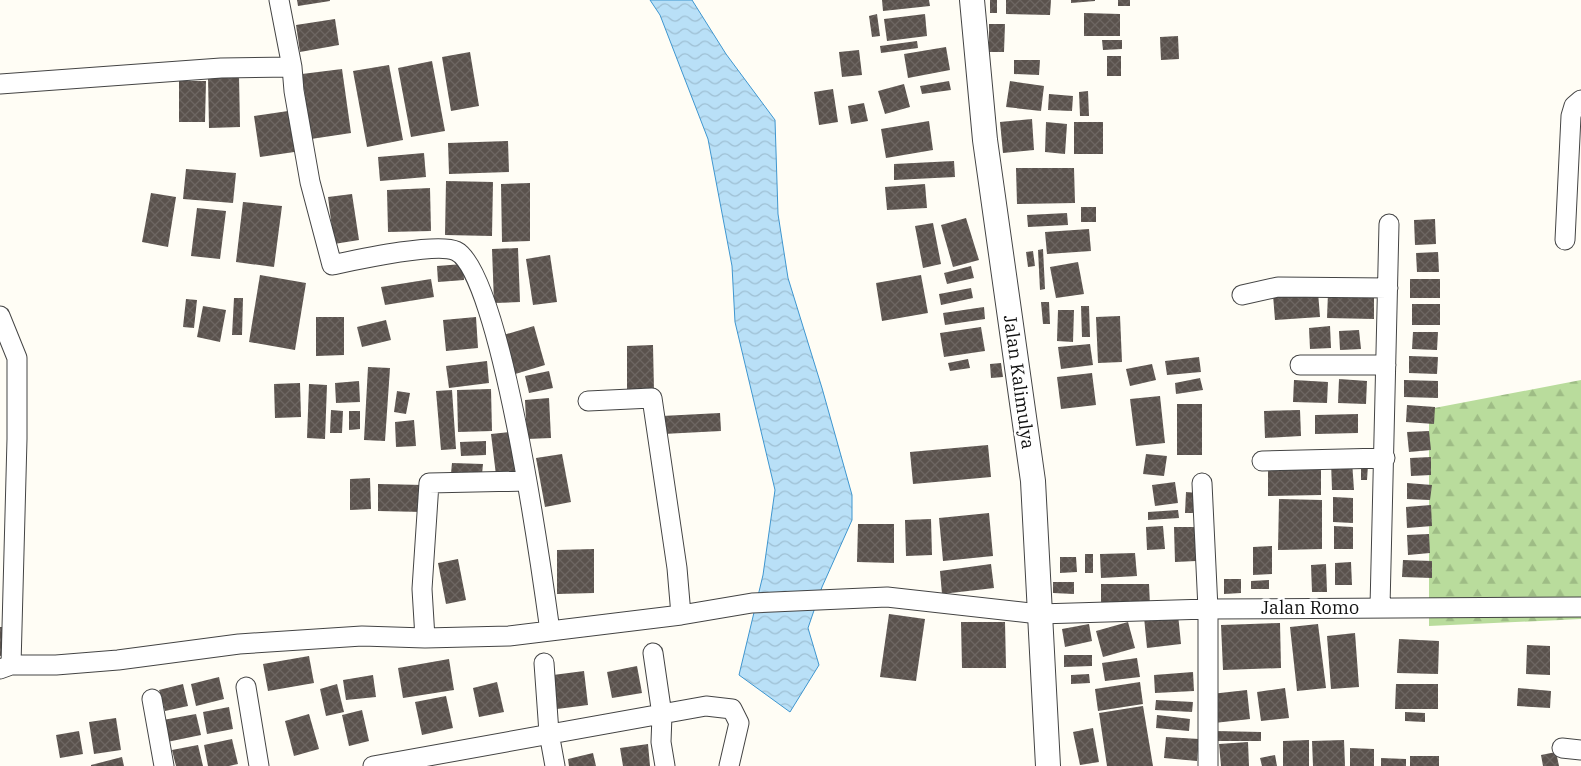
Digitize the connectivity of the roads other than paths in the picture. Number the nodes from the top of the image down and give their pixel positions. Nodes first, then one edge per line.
1 (278, 0) edge
2 (972, 0) edge
3 (292, 67) junction
4 (0, 84) edge
5 (1581, 100) edge
6 (1389, 224) dead end
7 (1565, 240) dead end
8 (1388, 288) junction
9 (1242, 295) dead end
10 (0, 316) edge
11 (1300, 365) dead end
12 (1386, 365) junction
13 (588, 401) dead end
14 (1385, 458) junction
15 (1262, 460) dead end
16 (528, 482) junction
17 (1202, 483) dead end
18 (1380, 607) junction
19 (1581, 607) edge
20 (1208, 608) junction
21 (1039, 614) junction
22 (682, 615) junction
23 (550, 630) junction
24 (424, 638) junction
25 (653, 653) dead end
26 (544, 663) dead end
27 (6, 667) edge
28 (246, 687) dead end
29 (152, 699) dead end
30 (662, 714) junction
31 (548, 733) junction
32 (1562, 748) dead end
33 (1581, 750) edge
34 (164, 766) edge
35 (259, 766) edge
36 (373, 766) edge
37 (555, 766) edge
38 (664, 766) edge
39 (729, 766) edge
40 (1048, 766) edge
41 (1208, 766) edge

1 - 3 street
2 - 21 street, Jalan Kalimulya
3 - 4 street
3 - 16 street
5 - 7 street
6 - 8 street
8 - 9 street
8 - 12 street
10 - 27 street
11 - 12 street
12 - 14 street
13 - 22 street
14 - 15 street
14 - 18 street
16 - 23 street
16 - 24 street
17 - 20 street
18 - 19 street, Jalan Romo
18 - 20 street, Jalan Romo
20 - 21 street, Jalan Romo
20 - 41 street
21 - 22 street, Jalan Romo
21 - 40 street, Jalan Kalimulya
22 - 23 street, Jalan Romo
23 - 24 street, Jalan Romo
24 - 27 street, Jalan Romo
25 - 30 street
26 - 31 street
28 - 35 street
29 - 34 street
30 - 31 street
30 - 38 street
30 - 39 street
31 - 36 street
31 - 37 street
32 - 33 street

